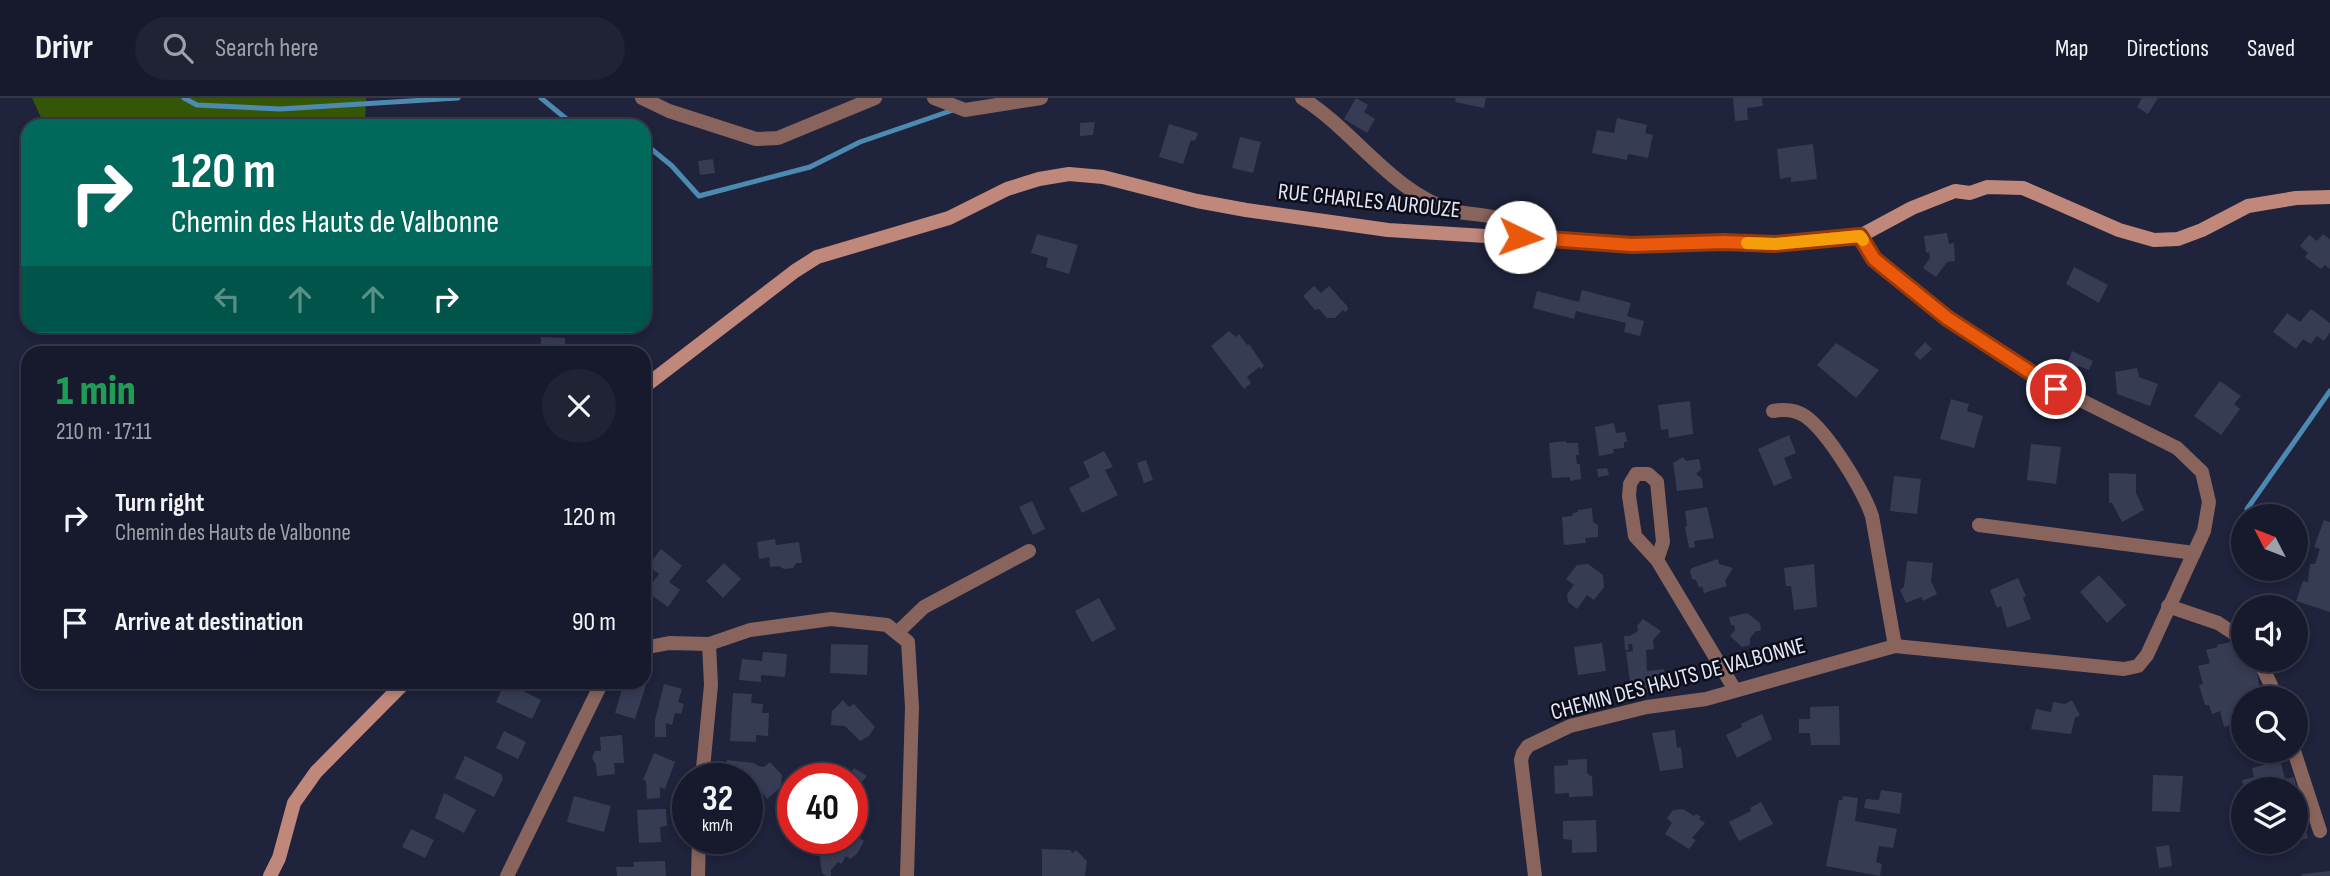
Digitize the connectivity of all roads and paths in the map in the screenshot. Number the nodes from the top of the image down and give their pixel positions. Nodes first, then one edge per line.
1 (642, 98) edge
2 (875, 98) edge
3 (1041, 98) edge
4 (1302, 98) edge
5 (936, 99) edge
6 (2330, 197) edge
7 (1860, 236) junction
8 (1520, 237) junction
9 (651, 382) edge
10 (1773, 411) dead end
11 (1979, 525) dead end
12 (1029, 551) dead end
13 (2194, 553) junction
14 (1657, 560) junction
15 (2168, 606) junction
16 (898, 632) junction
17 (2231, 632) edge
18 (709, 644) junction
19 (1895, 646) junction
20 (651, 647) edge
21 (398, 689) edge
22 (599, 689) edge
23 (1735, 690) junction
24 (704, 763) edge
25 (2298, 763) edge
26 (2320, 831) dead end
27 (699, 854) edge
28 (270, 876) edge
29 (507, 876) edge
30 (698, 876) edge
31 (907, 876) edge
32 (1535, 876) edge

1 - 2 street
3 - 5 street
4 - 8 street
6 - 7 street, RUE CHARLES AUROUZE
7 - 8 street, RUE CHARLES AUROUZE
7 - 13 street, CHEMIN DES HAUTS DE VALBONNE
8 - 9 street, RUE CHARLES AUROUZE
10 - 19 street
11 - 13 street
12 - 16 street
13 - 15 street, CHEMIN DES HAUTS DE VALBONNE
14 - 14 street
14 - 23 street
15 - 17 street
15 - 19 street, CHEMIN DES HAUTS DE VALBONNE
16 - 18 street
16 - 31 street
18 - 20 street
18 - 24 street
19 - 23 street, CHEMIN DES HAUTS DE VALBONNE
21 - 28 street
22 - 29 street
23 - 32 street, CHEMIN DES HAUTS DE VALBONNE
25 - 26 street
27 - 30 street

